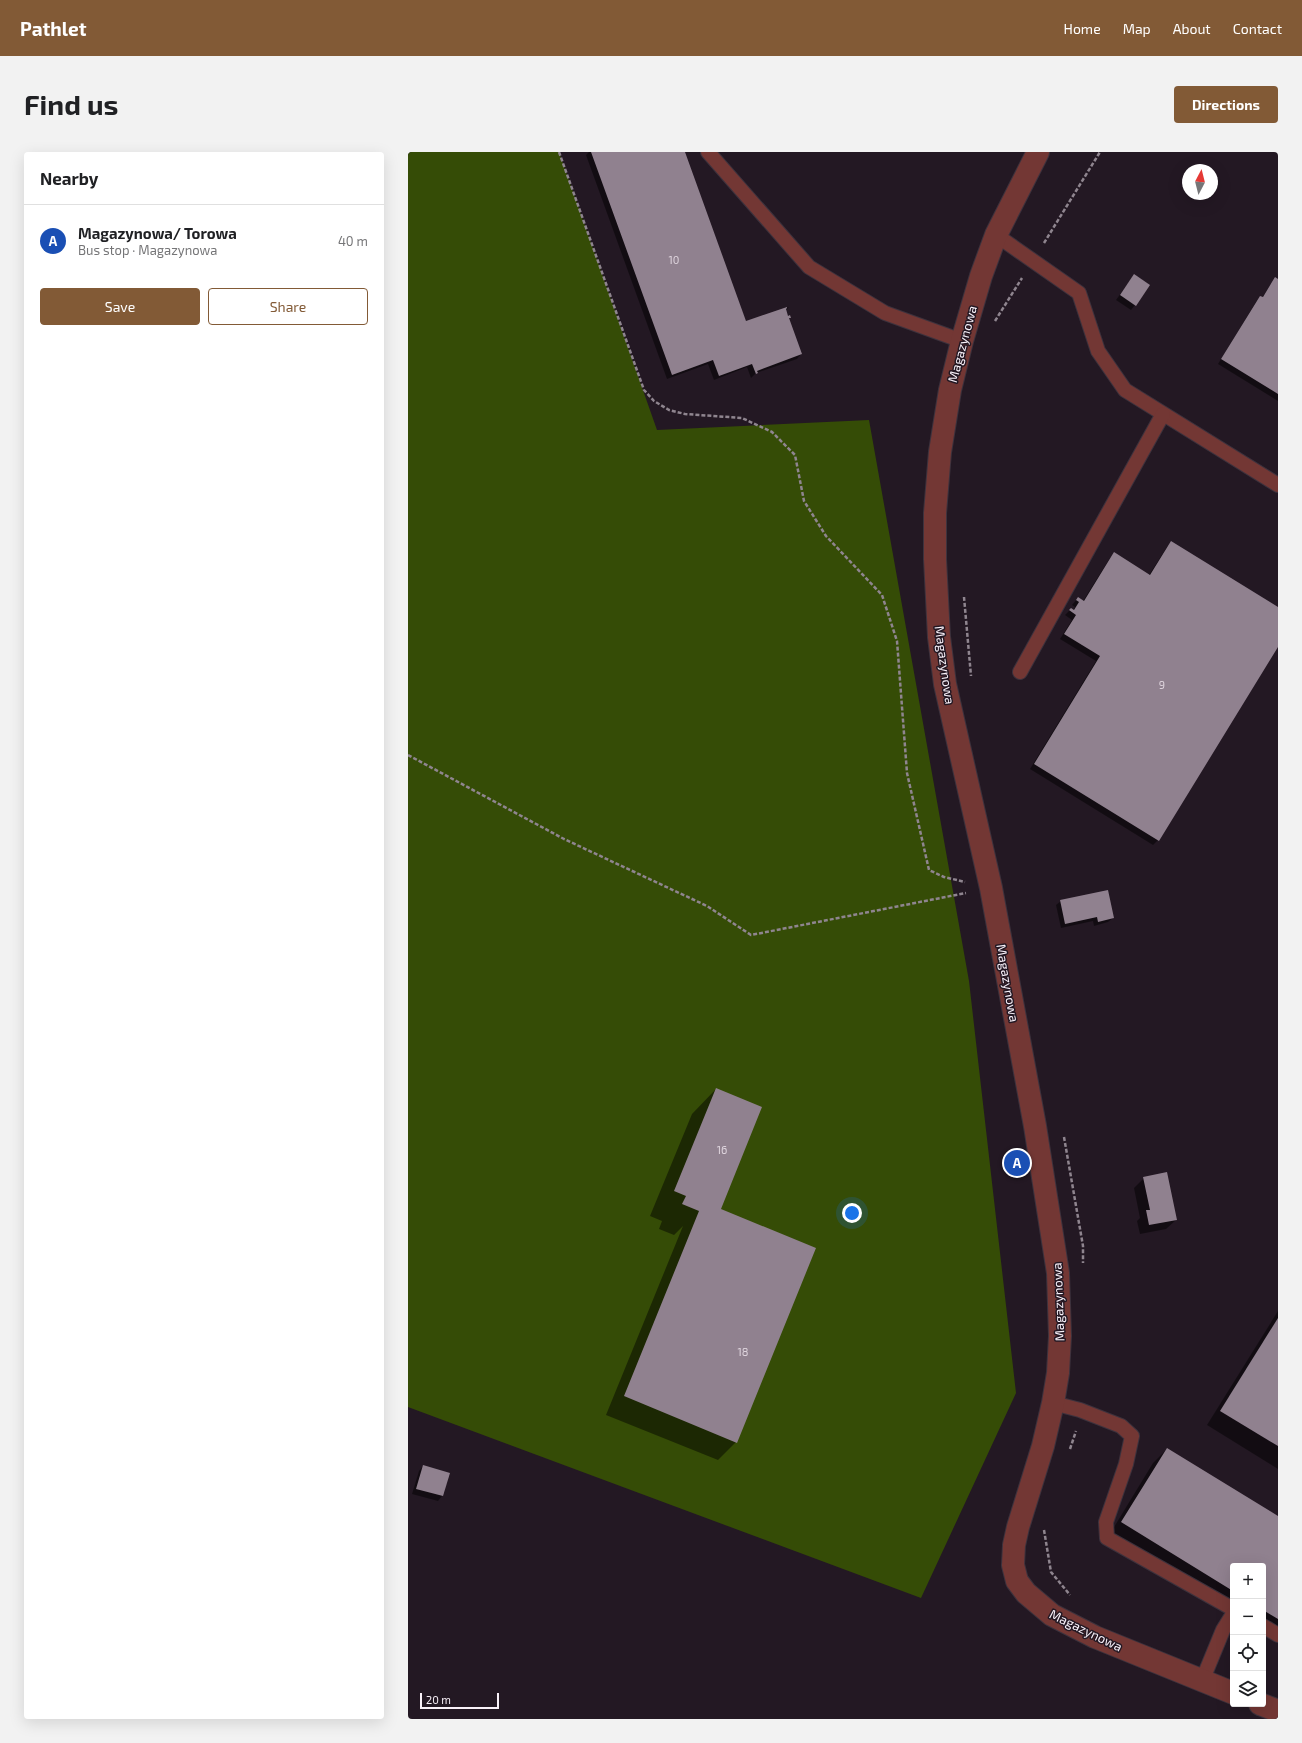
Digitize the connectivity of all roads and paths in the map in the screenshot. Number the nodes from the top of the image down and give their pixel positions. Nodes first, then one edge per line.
1 (559, 152) edge
2 (708, 152) edge
3 (1038, 152) edge
4 (1100, 152) edge
5 (996, 235) junction
6 (1033, 261) junction
7 (994, 323) dead end
8 (962, 341) junction
9 (1163, 414) junction
10 (1278, 485) edge
11 (964, 596) dead end
12 (1020, 672) dead end
13 (972, 683) dead end
14 (408, 755) edge
15 (990, 888) junction
16 (1062, 1130) dead end
17 (1083, 1269) dead end
18 (1053, 1403) junction
19 (1080, 1410) junction
20 (1069, 1450) dead end
21 (1046, 1522) dead end
22 (1075, 1599) dead end
23 (1230, 1607) edge
24 (1230, 1619) edge
25 (1266, 1628) edge
26 (1278, 1635) edge
27 (1202, 1681) junction
28 (1230, 1692) edge
29 (1266, 1706) edge
30 (1278, 1711) edge

1 - 15 path
2 - 8 lane
3 - 5 street, Magazynowa
4 - 6 path
5 - 6 lane
5 - 8 street, Magazynowa
6 - 7 path
6 - 9 lane
8 - 15 street, Magazynowa
9 - 10 lane
9 - 12 lane
11 - 13 path
14 - 15 path
15 - 18 street, Magazynowa
16 - 17 path
18 - 19 lane
18 - 27 street, Magazynowa
19 - 20 path
19 - 23 lane
21 - 22 path
24 - 27 lane
25 - 26 lane
27 - 28 street, Magazynowa
29 - 30 street

